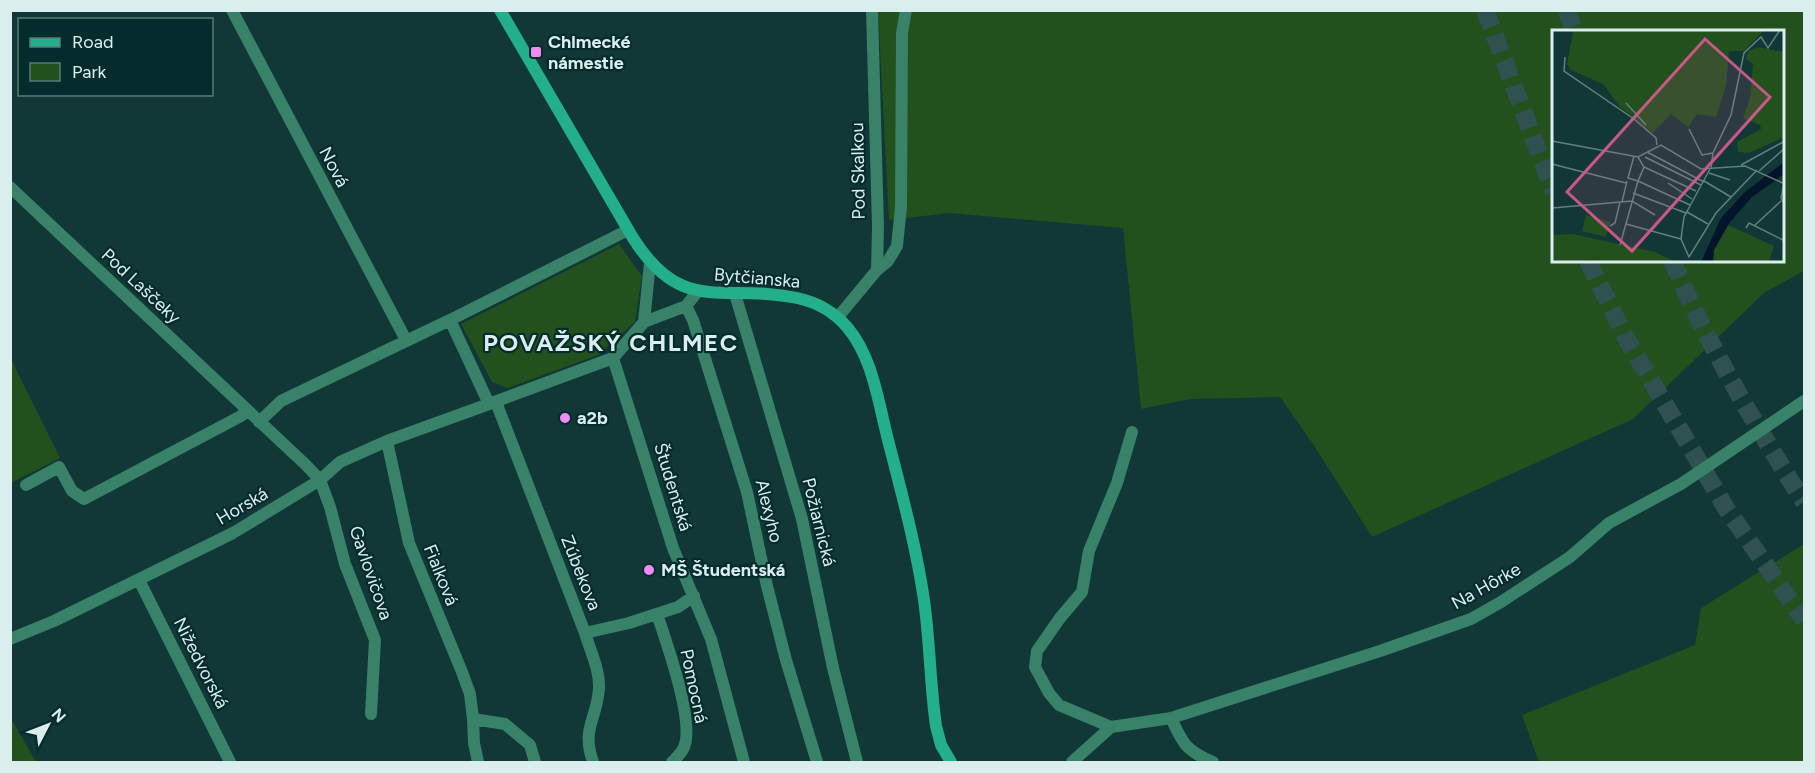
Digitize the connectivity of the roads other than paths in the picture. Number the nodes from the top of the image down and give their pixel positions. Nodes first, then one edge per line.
1 (232, 10) edge
2 (500, 10) edge
3 (872, 10) edge
4 (906, 10) edge
5 (10, 187) edge
6 (628, 230) junction
7 (650, 263) junction
8 (877, 270) junction
9 (698, 291) junction
10 (735, 294) junction
11 (686, 306) junction
12 (838, 317) junction
13 (450, 320) junction
14 (644, 322) junction
15 (406, 340) junction
16 (614, 358) junction
17 (1804, 401) edge
18 (492, 403) junction
19 (247, 411) junction
20 (259, 422) junction
21 (1132, 432) dead end
22 (387, 441) junction
23 (320, 480) junction
24 (26, 485) dead end
25 (139, 579) junction
26 (694, 596) junction
27 (657, 614) junction
28 (585, 633) junction
29 (10, 639) edge
30 (371, 714) dead end
31 (1171, 718) junction
32 (473, 719) junction
33 (1112, 727) junction
34 (230, 762) edge
35 (478, 762) edge
36 (535, 762) edge
37 (593, 762) edge
38 (672, 762) edge
39 (744, 762) edge
40 (817, 762) edge
41 (857, 762) edge
42 (951, 762) edge
43 (1072, 762) edge
44 (1213, 762) edge

1 - 15 street, Nová
2 - 6 main road, Bytčianska
3 - 8 street, Pod Skalkou
4 - 8 street
5 - 19 street, Pod Laščeky
6 - 7 main road, Bytčianska
6 - 13 street
7 - 9 main road, Bytčianska
7 - 14 street
8 - 12 street
9 - 10 main road, Bytčianska
9 - 11 street
10 - 12 main road, Bytčianska
10 - 41 street, Požiarnická
11 - 14 street
11 - 40 street, Alexyho
12 - 42 main road, Bytčianska
13 - 15 street
13 - 18 street
14 - 16 street
15 - 20 street
16 - 18 street
16 - 26 street, Študentská
17 - 31 street, Na Hôrke
18 - 22 street, Horská
18 - 28 street, Zúbekova
19 - 20 street, Pod Laščeky
19 - 24 street
20 - 23 street, Pod Laščeky
21 - 33 street
22 - 23 street, Horská
22 - 32 street, Fialková
23 - 25 street, Horská
23 - 30 street, Gavlovičova
25 - 29 street, Horská
25 - 34 street, Nižedvorská
26 - 27 street
26 - 39 street, Študentská
27 - 28 street
27 - 38 street, Pomocná
28 - 37 street, Zúbekova
31 - 33 street, Na Hôrke
31 - 44 street
32 - 35 street, Fialková
32 - 36 street
33 - 43 street

